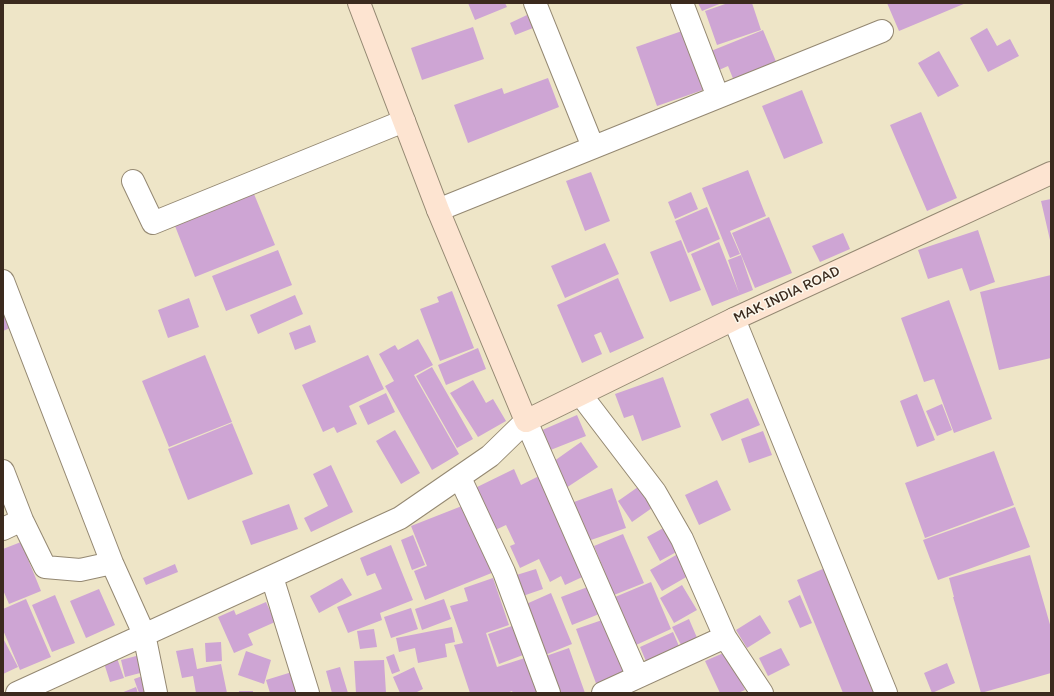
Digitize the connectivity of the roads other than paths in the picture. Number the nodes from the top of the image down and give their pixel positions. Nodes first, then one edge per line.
1 (359, 3) edge
2 (536, 3) edge
3 (682, 3) edge
4 (882, 32) dead end
5 (718, 97) junction
6 (404, 121) junction
7 (593, 147) junction
8 (1051, 173) edge
9 (133, 181) dead end
10 (438, 210) junction
11 (3, 281) edge
12 (734, 319) junction
13 (581, 395) junction
14 (526, 421) junction
15 (3, 471) edge
16 (460, 478) junction
17 (13, 524) edge
18 (112, 563) junction
19 (272, 577) junction
20 (144, 634) junction
21 (725, 637) junction
22 (638, 677) junction
23 (17, 693) edge
24 (156, 693) edge
25 (308, 693) edge
26 (549, 693) edge
27 (604, 693) edge
28 (762, 693) edge
29 (886, 693) edge

1 - 6 street
2 - 7 street
3 - 5 street
4 - 5 street
5 - 7 street
6 - 9 street
6 - 10 street
7 - 10 street
8 - 12 street, MAK INDIA ROAD
10 - 14 street
11 - 18 street
12 - 13 street, MAK INDIA ROAD
12 - 29 street
13 - 14 street, MAK INDIA ROAD
13 - 21 street
14 - 16 street
14 - 22 street
15 - 17 street
16 - 19 street
16 - 26 street
17 - 18 street
18 - 20 street
19 - 20 street
19 - 25 street
20 - 23 street
20 - 24 street
21 - 22 street
21 - 28 street
22 - 27 street

